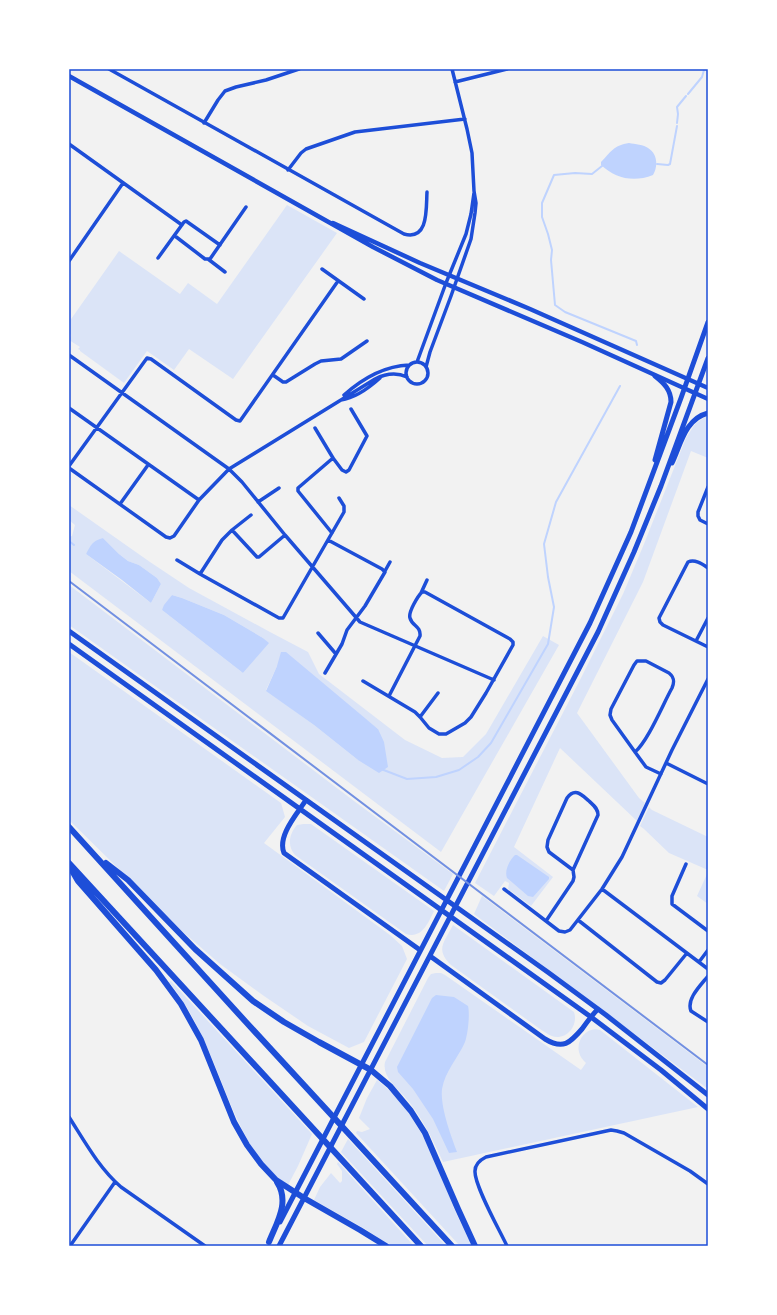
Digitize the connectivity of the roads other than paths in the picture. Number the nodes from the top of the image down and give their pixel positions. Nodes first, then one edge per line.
1 (109, 69) edge
2 (299, 69) edge
3 (452, 69) edge
4 (507, 69) edge
5 (69, 76) edge
6 (455, 82) junction
7 (465, 119) junction
8 (204, 123) junction
9 (70, 145) edge
10 (69, 150) edge
11 (288, 170) junction
12 (123, 183) junction
13 (427, 192) dead end
14 (474, 192) junction
15 (246, 207) dead end
16 (325, 220) junction
17 (182, 225) junction
18 (174, 236) junction
19 (220, 245) junction
20 (158, 258) dead end
21 (208, 259) junction
22 (69, 261) edge
23 (322, 269) dead end
24 (225, 272) dead end
25 (449, 275) junction
26 (458, 279) junction
27 (338, 281) junction
28 (446, 283) junction
29 (455, 287) junction
30 (364, 299) dead end
31 (708, 322) edge
32 (367, 341) dead end
33 (69, 355) edge
34 (708, 358) edge
35 (417, 362) junction
36 (409, 366) junction
37 (426, 367) junction
38 (273, 375) junction
39 (655, 376) junction
40 (407, 377) junction
41 (688, 379) junction
42 (698, 383) junction
43 (363, 386) junction
44 (708, 388) edge
45 (684, 389) junction
46 (122, 392) junction
47 (695, 393) junction
48 (708, 399) edge
49 (338, 401) junction
50 (69, 408) edge
51 (351, 409) dead end
52 (708, 413) edge
53 (97, 428) junction
54 (315, 428) dead end
55 (333, 458) junction
56 (148, 465) junction
57 (69, 467) edge
58 (229, 469) junction
59 (648, 484) junction
60 (661, 486) junction
61 (708, 487) edge
62 (279, 488) dead end
63 (338, 498) dead end
64 (199, 500) junction
65 (258, 502) junction
66 (120, 504) junction
67 (251, 515) dead end
68 (708, 524) edge
69 (232, 530) junction
70 (332, 532) junction
71 (285, 535) junction
72 (328, 540) junction
73 (177, 560) dead end
74 (390, 562) dead end
75 (312, 567) junction
76 (708, 568) edge
77 (385, 571) junction
78 (200, 574) junction
79 (427, 580) dead end
80 (421, 592) junction
81 (708, 618) edge
82 (356, 619) junction
83 (69, 631) edge
84 (318, 633) dead end
85 (696, 641) junction
86 (69, 644) edge
87 (416, 647) junction
88 (708, 648) edge
89 (336, 654) junction
90 (325, 673) dead end
91 (708, 679) edge
92 (494, 680) junction
93 (363, 681) dead end
94 (438, 694) dead end
95 (389, 696) junction
96 (420, 717) junction
97 (634, 752) junction
98 (666, 763) junction
99 (661, 774) junction
100 (708, 784) edge
101 (306, 800) junction
102 (300, 809) junction
103 (69, 827) edge
104 (97, 857) junction
105 (69, 864) edge
106 (686, 864) dead end
107 (573, 870) junction
108 (504, 889) dead end
109 (602, 889) junction
110 (578, 920) junction
111 (546, 921) junction
112 (708, 931) edge
113 (420, 950) junction
114 (708, 950) edge
115 (687, 953) junction
116 (430, 956) junction
117 (699, 962) junction
118 (708, 969) edge
119 (708, 976) edge
120 (598, 1009) junction
121 (591, 1017) junction
122 (708, 1022) edge
123 (361, 1065) junction
124 (371, 1070) junction
125 (708, 1095) edge
126 (708, 1109) edge
127 (69, 1117) edge
128 (276, 1180) junction
129 (115, 1182) junction
130 (708, 1184) edge
131 (295, 1193) junction
132 (304, 1198) junction
133 (268, 1244) edge
134 (70, 1246) edge
135 (205, 1246) edge
136 (279, 1246) edge
137 (386, 1246) edge
138 (421, 1246) edge
139 (452, 1246) edge
140 (476, 1246) edge
141 (507, 1246) edge

1 - 8 street
2 - 8 street
3 - 6 street
4 - 6 street
5 - 16 main road
6 - 7 street
7 - 11 street
7 - 14 street
8 - 11 street
9 - 10 street
9 - 12 street
11 - 13 street
12 - 17 street
12 - 22 street
14 - 25 street
14 - 26 street
15 - 19 street
16 - 25 main road
16 - 28 main road
17 - 18 street
17 - 19 street
18 - 20 street
18 - 21 street
19 - 21 street
21 - 24 street
23 - 27 street
25 - 26 main road
25 - 28 street
26 - 29 street
26 - 41 main road
27 - 30 street
27 - 38 street
28 - 29 main road
28 - 35 street
29 - 37 street
29 - 39 main road
31 - 41 main road
32 - 38 street
33 - 46 street
34 - 42 main road
35 - 36 street
35 - 37 street
36 - 40 street
36 - 43 street
37 - 40 street
38 - 46 street
39 - 45 main road
39 - 59 main road
40 - 43 street
41 - 42 main road
41 - 45 main road
42 - 44 main road
42 - 47 main road
43 - 49 street
43 - 49 street
45 - 47 main road
45 - 59 main road
46 - 53 street
46 - 58 street
47 - 48 main road
47 - 60 main road
49 - 58 street
50 - 53 street
51 - 55 street
52 - 60 main road
53 - 56 street
53 - 57 street
54 - 55 street
55 - 70 street
56 - 64 street
56 - 66 street
57 - 66 street
58 - 64 street
58 - 65 street
59 - 113 main road
60 - 116 main road
61 - 68 street
62 - 65 street
63 - 70 street
64 - 66 street
65 - 71 street
67 - 69 street
69 - 71 street
69 - 78 street
70 - 72 street
71 - 75 street
72 - 75 street
72 - 77 street
73 - 78 street
74 - 77 street
75 - 78 street
75 - 82 street
76 - 85 street
77 - 82 street
79 - 80 street
80 - 87 street
80 - 92 street
81 - 85 street
82 - 87 street
82 - 89 street
83 - 101 main road
84 - 89 street
85 - 88 street
86 - 102 main road
87 - 92 street
87 - 95 street
89 - 90 street
91 - 98 street
92 - 96 street
93 - 95 street
94 - 96 street
95 - 96 street
97 - 97 street
97 - 99 street
98 - 99 street
98 - 100 street
99 - 109 street
101 - 102 main road
101 - 120 main road
102 - 113 main road
102 - 121 main road
103 - 104 highway
104 - 123 highway
104 - 139 highway
105 - 128 highway
105 - 138 highway
106 - 112 street
107 - 107 street
107 - 111 street
108 - 111 street
109 - 110 street
109 - 115 street
110 - 111 street
110 - 115 street
113 - 123 main road
114 - 117 street
115 - 117 street
116 - 121 main road
116 - 124 main road
117 - 118 street
119 - 122 street
120 - 121 main road
120 - 125 main road
121 - 126 main road
123 - 124 highway
123 - 131 main road
124 - 132 main road
124 - 140 highway
127 - 129 street
128 - 131 highway
128 - 133 highway
129 - 134 street
129 - 135 street
130 - 141 street
131 - 132 highway
131 - 133 main road
132 - 136 main road
132 - 137 highway

